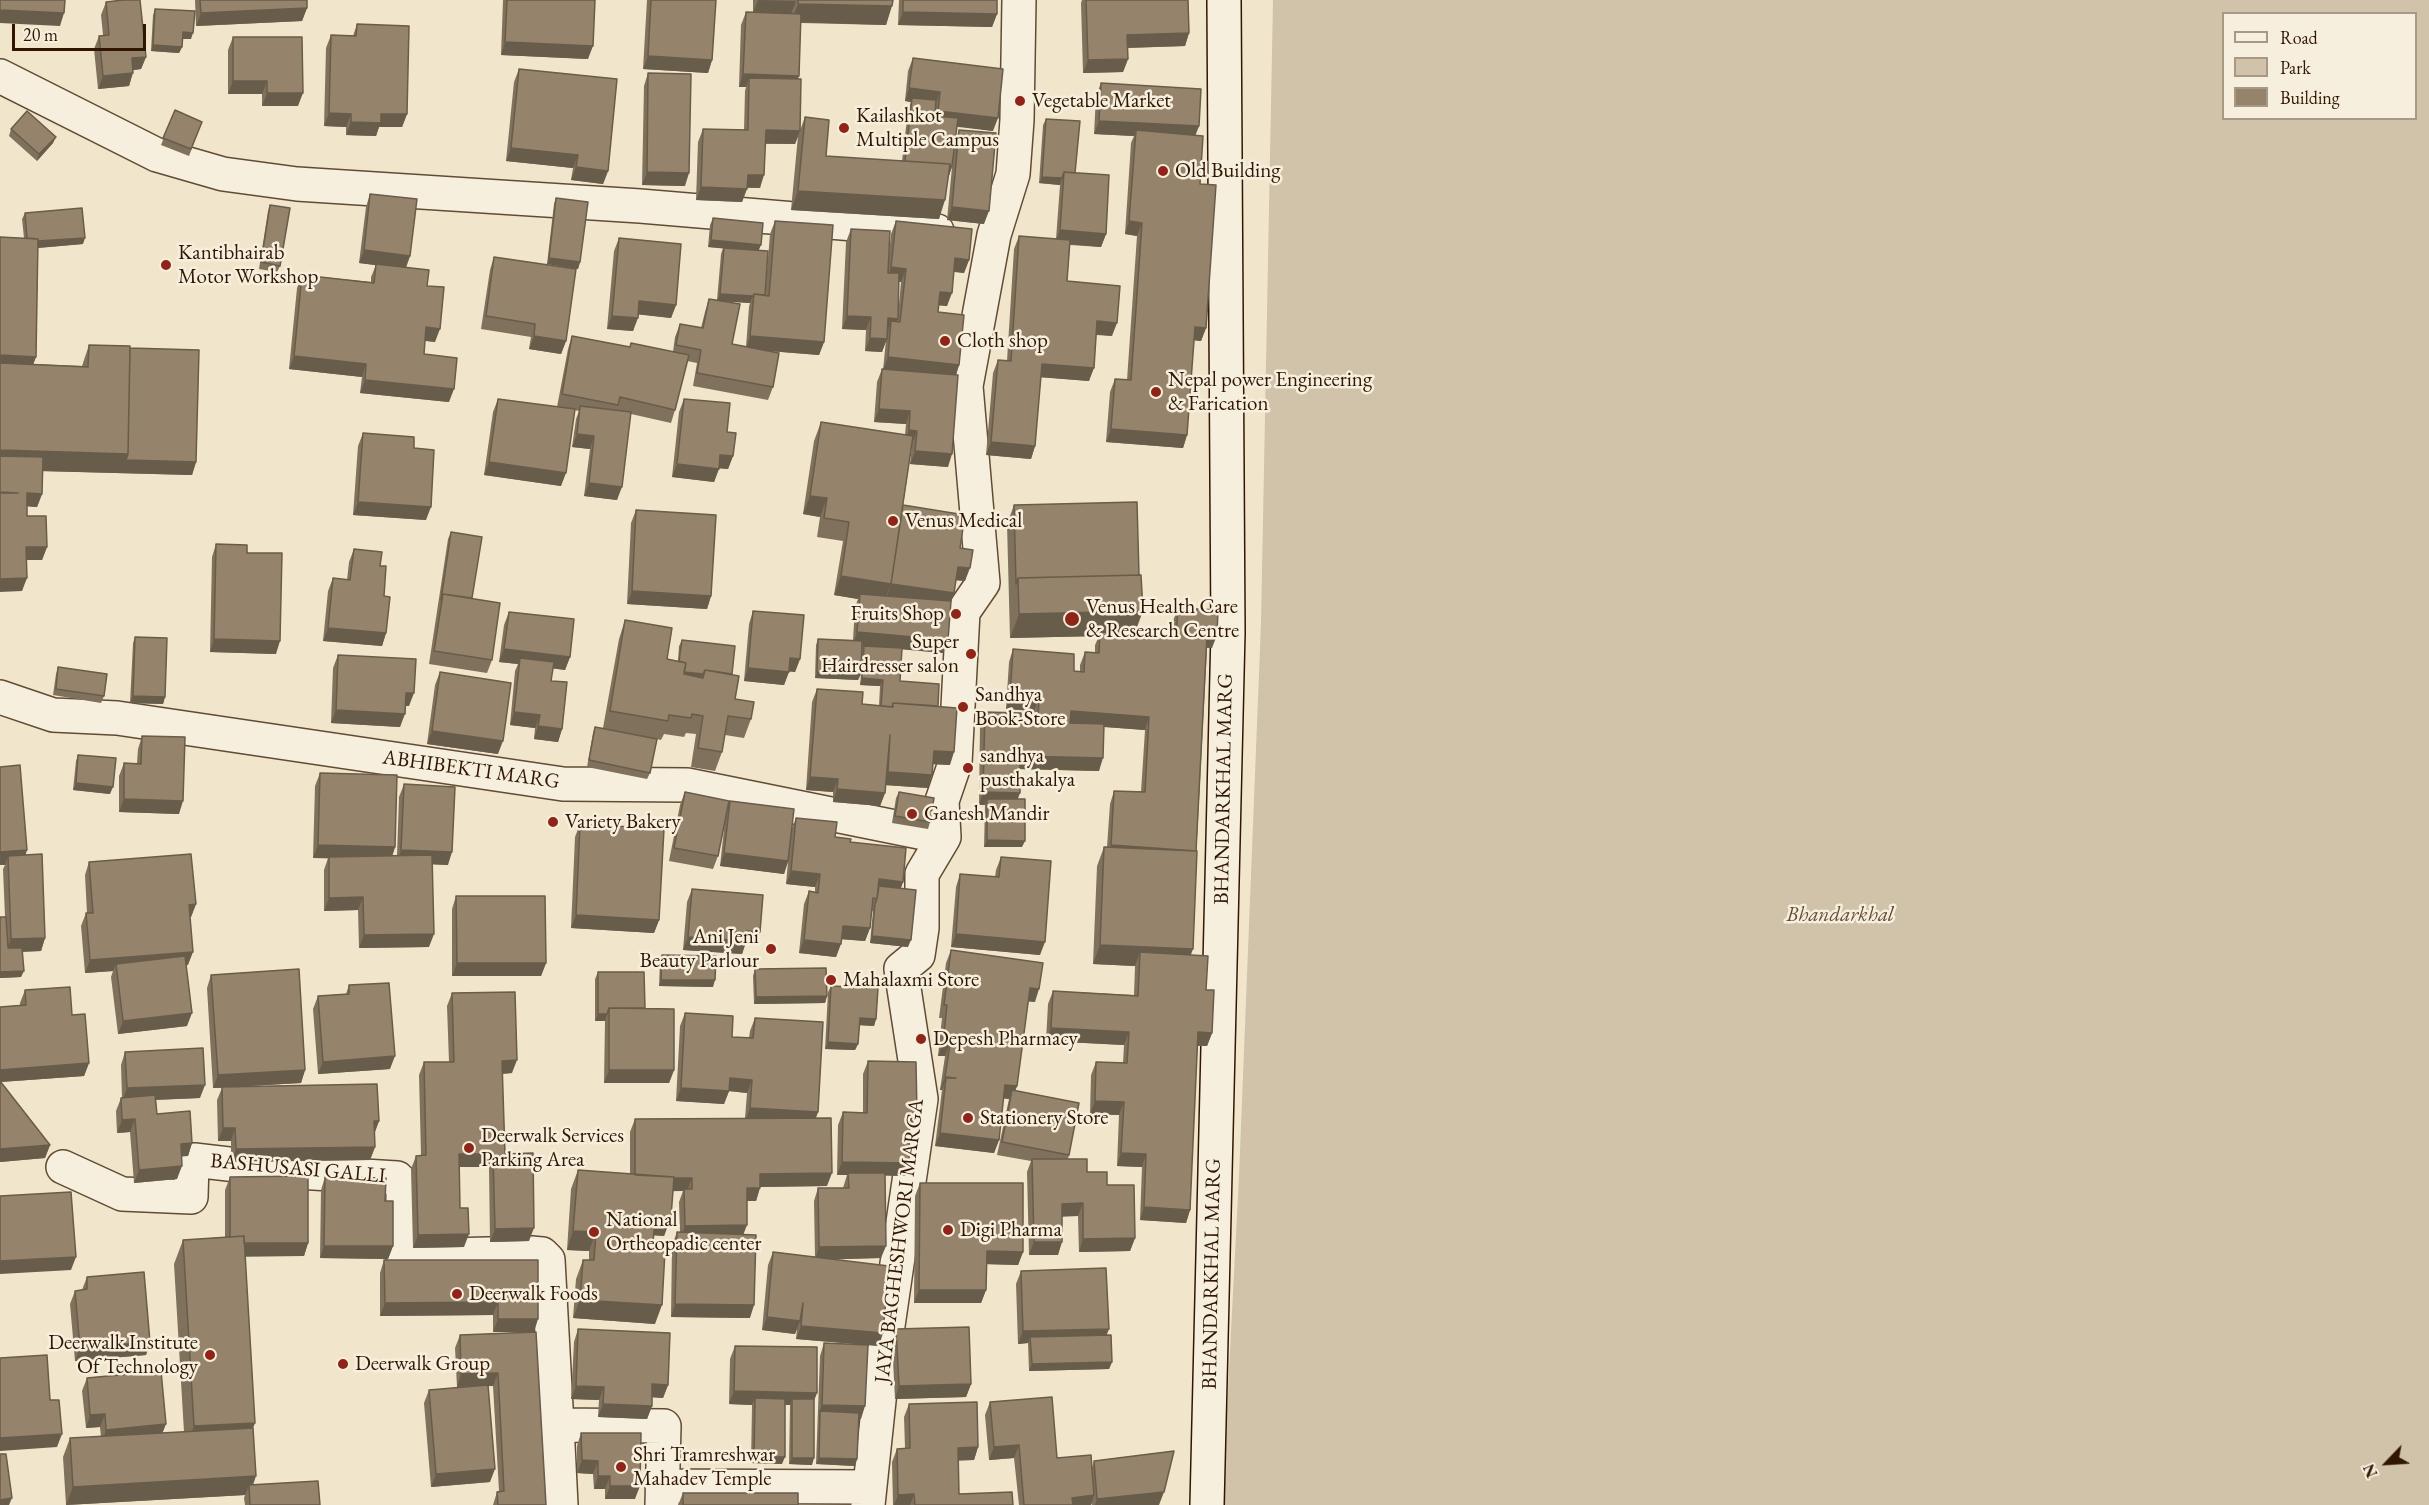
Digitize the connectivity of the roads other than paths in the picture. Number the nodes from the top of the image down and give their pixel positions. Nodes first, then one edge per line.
1 (1019, 0) edge
2 (1224, 0) edge
3 (0, 76) edge
4 (994, 236) junction
5 (0, 697) edge
6 (944, 837) junction
7 (63, 1167) dead end
8 (557, 1425) junction
9 (662, 1496) edge
10 (869, 1496) edge
11 (561, 1505) edge
12 (1207, 1505) edge

1 - 4 street
2 - 12 street, BHANDARKHAL MARG
3 - 4 street
4 - 6 street
5 - 6 street, ABHIBEKTI MARG
6 - 10 street, JAYA BAGHESHWORI MARGA
7 - 8 street, BASHUSASI GALLI
8 - 9 street
8 - 11 street
9 - 10 street

